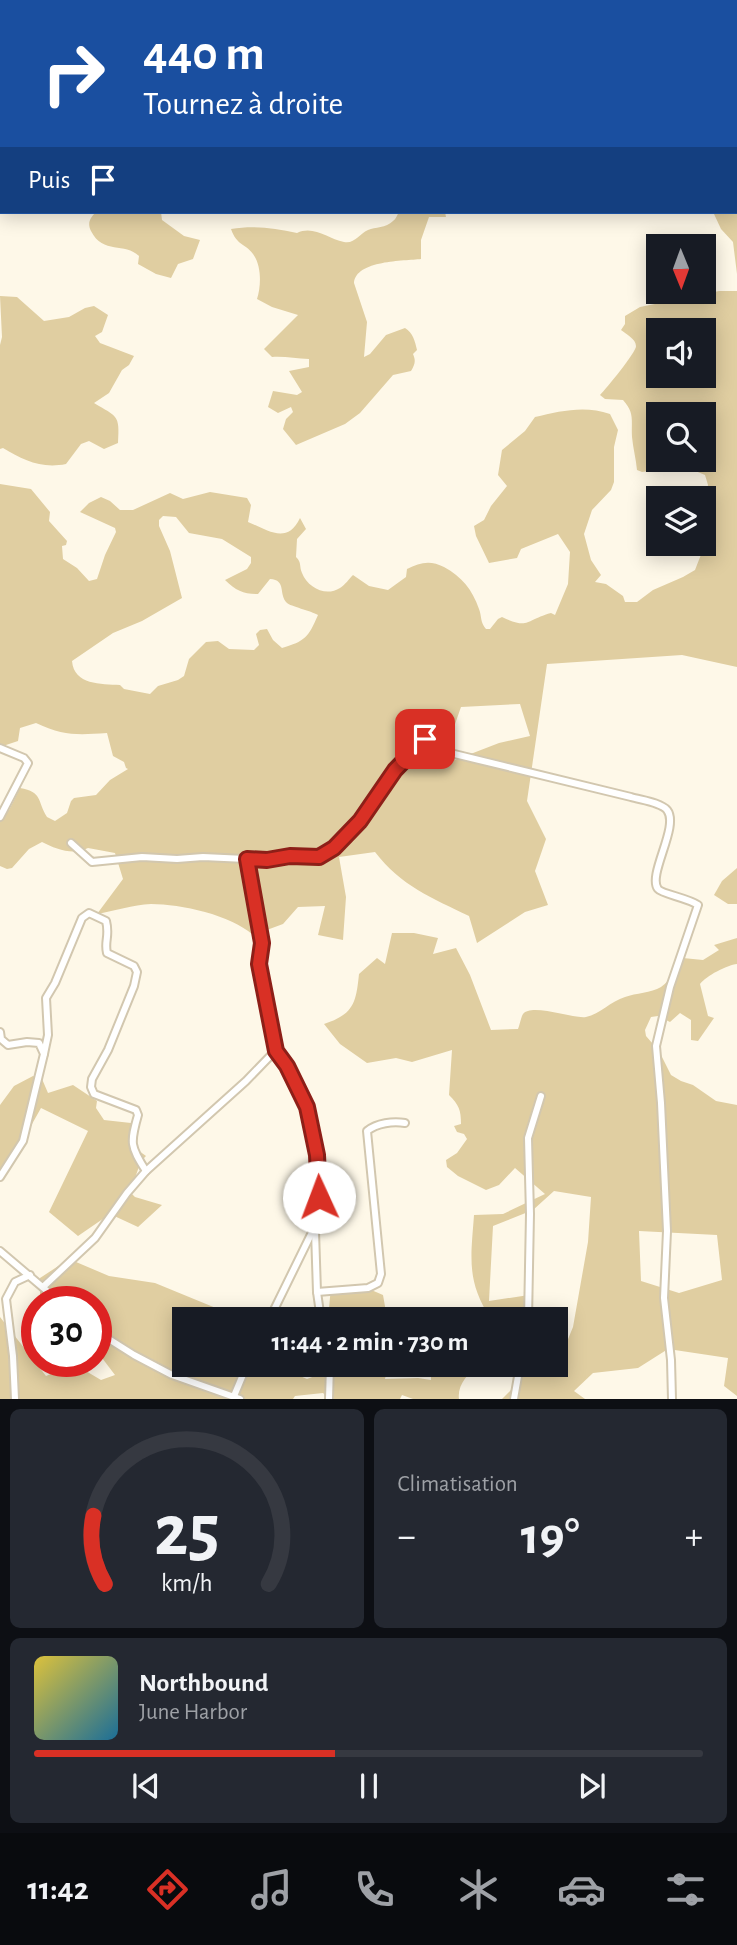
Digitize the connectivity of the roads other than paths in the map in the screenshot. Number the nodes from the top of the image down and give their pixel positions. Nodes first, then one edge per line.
1 (0, 748) edge
2 (0, 817) edge
3 (71, 843) dead end
4 (247, 859) junction
5 (0, 1032) edge
6 (8, 1045) junction
7 (0, 1048) edge
8 (276, 1051) junction
9 (44, 1054) junction
10 (541, 1096) dead end
11 (405, 1124) dead end
12 (146, 1171) junction
13 (0, 1177) edge
14 (315, 1227) junction
15 (0, 1251) edge
16 (30, 1275) junction
17 (42, 1286) edge
18 (44, 1286) edge
19 (317, 1292) junction
20 (275, 1307) edge
21 (319, 1307) edge
22 (530, 1307) edge
23 (112, 1341) edge
24 (243, 1377) edge
25 (330, 1377) edge
26 (518, 1377) edge
27 (237, 1398) edge
28 (15, 1399) edge
29 (329, 1399) edge
30 (514, 1399) edge
31 (672, 1399) edge

1 - 2 street
3 - 4 street
4 - 8 street
4 - 31 street
5 - 6 street
6 - 7 street
6 - 9 street
8 - 12 street
8 - 14 street
9 - 12 street
9 - 13 street
10 - 22 street
11 - 19 street
12 - 18 street
14 - 19 street
14 - 20 street
15 - 16 street
16 - 17 street
16 - 28 street
19 - 21 street
23 - 27 street
24 - 27 street
25 - 29 street
26 - 30 street

